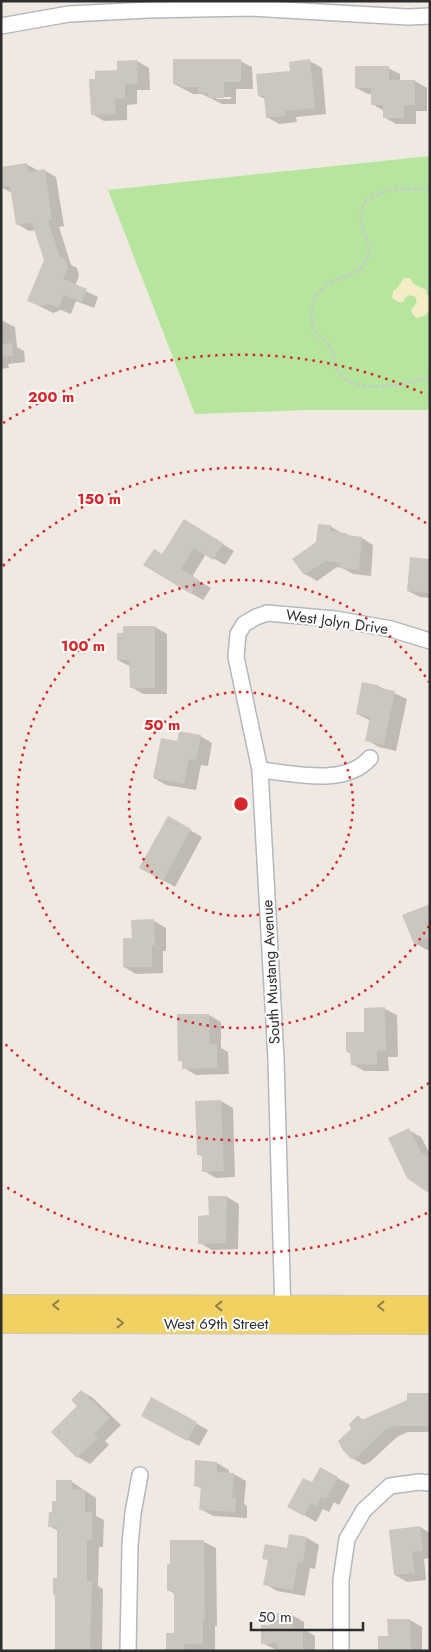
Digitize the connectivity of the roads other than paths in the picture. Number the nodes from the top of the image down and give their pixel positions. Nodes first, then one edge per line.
1 (430, 16) edge
2 (1, 26) edge
3 (244, 624) joint
4 (430, 641) edge
5 (370, 758) dead end
6 (260, 770) junction
7 (1, 1305) edge
8 (430, 1306) edge
9 (283, 1315) junction
10 (1, 1323) edge
11 (430, 1324) edge
12 (140, 1475) dead end
13 (430, 1483) edge
14 (128, 1651) edge
15 (341, 1651) edge

1 - 2 street
3 - 4 street, West Jolyn Drive
3 - 6 street, South Mustang Avenue
5 - 6 street
6 - 9 street, South Mustang Avenue
9 -> 7 main road, West 69th Street
8 -> 9 main road, West 69th Street
10 -> 9 main road, West 69th Street
9 - 11 main road, West 69th Street
12 - 14 street
13 - 15 street

